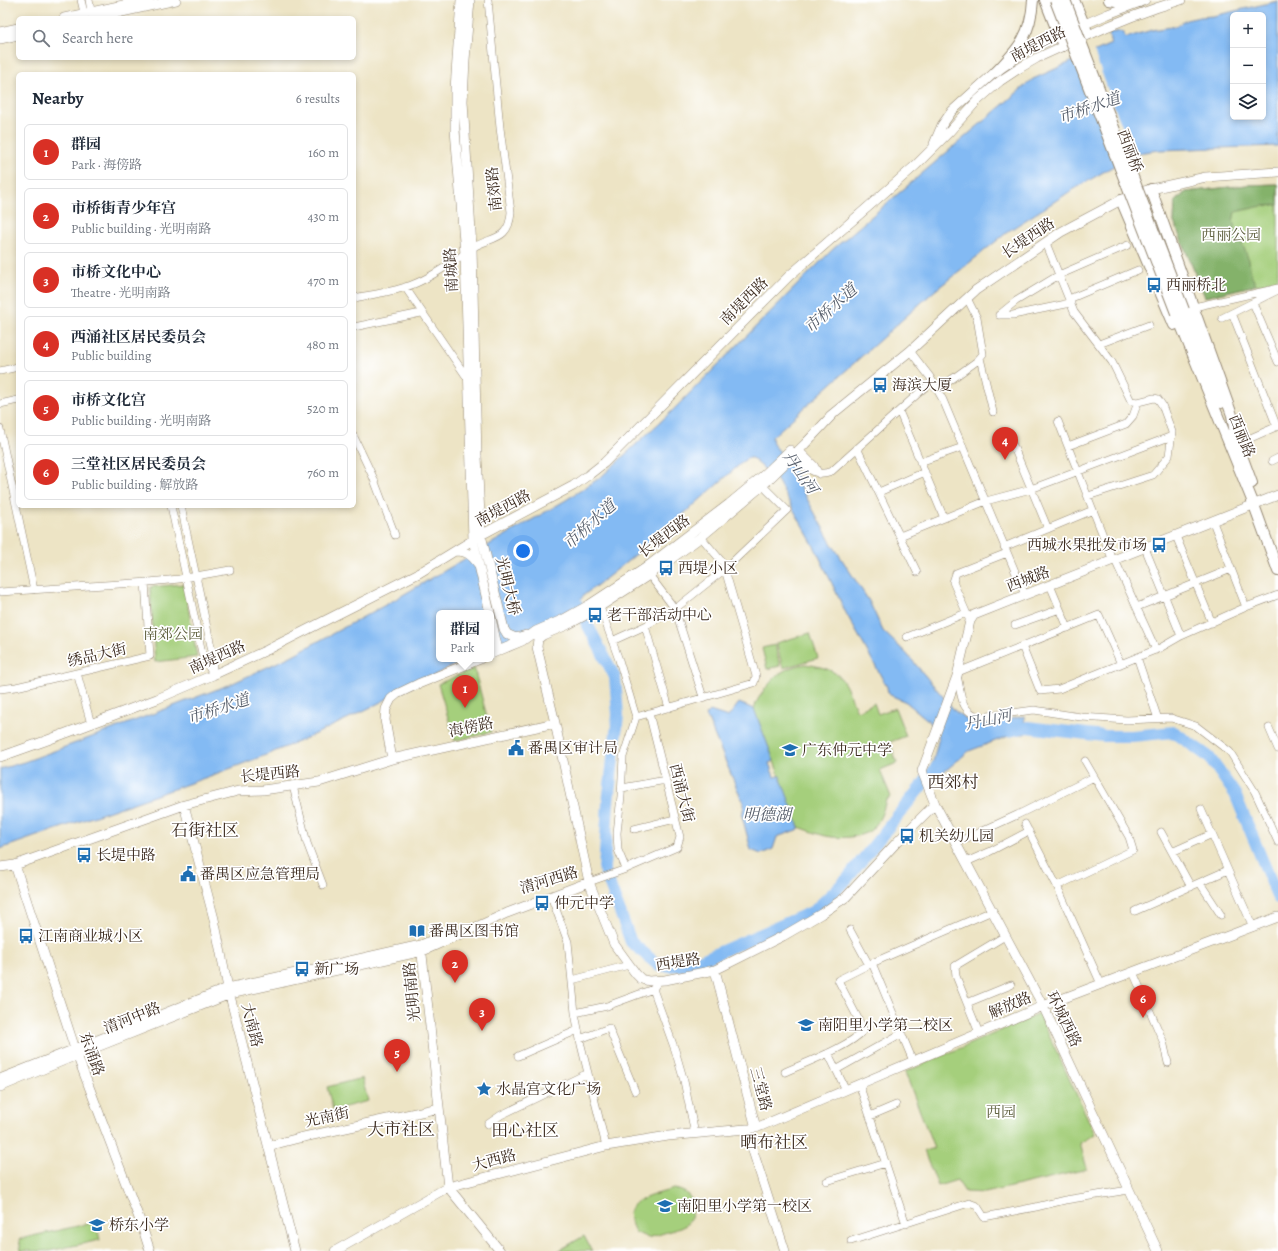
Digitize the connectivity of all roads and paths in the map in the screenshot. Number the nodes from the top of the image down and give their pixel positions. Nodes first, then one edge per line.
1 (81, 0) edge
2 (89, 0) edge
3 (146, 0) edge
4 (176, 0) edge
5 (461, 0) edge
6 (470, 0) edge
7 (488, 0) edge
8 (1033, 0) edge
9 (1045, 0) edge
10 (1055, 0) edge
11 (1065, 0) edge
12 (1074, 0) edge
13 (1109, 0) edge
14 (1181, 0) edge
15 (1141, 1) edge
16 (89, 16) edge
17 (1084, 25) junction
18 (16, 28) edge
19 (0, 32) edge
20 (1088, 34) junction
21 (16, 35) edge
22 (1059, 36) junction
23 (0, 39) edge
24 (1063, 46) junction
25 (996, 72) junction
26 (930, 150) junction
27 (1278, 172) edge
28 (1170, 185) junction
29 (1151, 189) junction
30 (1121, 200) junction
31 (1157, 204) junction
32 (1046, 243) junction
33 (1128, 245) dead end
34 (468, 251) junction
35 (1138, 270) dead end
36 (1059, 275) junction
37 (405, 287) junction
38 (1278, 289) edge
39 (356, 298) edge
40 (967, 298) junction
41 (1070, 301) junction
42 (1253, 303) junction
43 (1185, 310) junction
44 (422, 313) junction
45 (1232, 313) junction
46 (1222, 318) dead end
47 (1149, 325) dead end
48 (356, 327) edge
49 (1099, 344) junction
50 (910, 351) junction
51 (980, 358) junction
52 (1278, 362) edge
53 (16, 367) edge
54 (0, 371) edge
55 (468, 379) junction
56 (932, 381) junction
57 (937, 390) junction
58 (16, 400) edge
59 (1138, 402) junction
60 (0, 404) edge
61 (899, 411) junction
62 (993, 412) dead end
63 (1058, 421) dead end
64 (1277, 427) edge
65 (0, 428) edge
66 (1172, 436) junction
67 (1010, 438) dead end
68 (356, 441) edge
69 (1234, 442) junction
70 (1068, 446) junction
71 (963, 447) junction
72 (857, 448) junction
73 (793, 454) junction
74 (920, 462) junction
75 (1078, 471) junction
76 (925, 472) junction
77 (760, 483) junction
78 (1031, 489) junction
79 (878, 492) junction
80 (1278, 495) edge
81 (1088, 496) junction
82 (986, 501) junction
83 (16, 504) edge
84 (1257, 504) junction
85 (17, 508) edge
86 (172, 508) edge
87 (182, 508) edge
88 (1093, 510) junction
89 (944, 518) junction
90 (1213, 522) junction
91 (1048, 529) junction
92 (395, 535) dead end
93 (900, 536) junction
94 (1176, 536) junction
95 (701, 537) junction
96 (478, 542) junction
97 (1145, 548) junction
98 (1006, 550) junction
99 (455, 551) junction
100 (1278, 556) edge
101 (1114, 560) junction
102 (479, 567) junction
103 (725, 569) junction
104 (1231, 569) junction
105 (230, 570) dead end
106 (1278, 571) edge
107 (646, 572) junction
108 (917, 572) dead end
109 (196, 575) junction
110 (186, 577) junction
111 (145, 582) junction
112 (1195, 583) junction
113 (1050, 585) junction
114 (34, 590) junction
115 (0, 592) edge
116 (1278, 595) edge
117 (1024, 596) junction
118 (1165, 596) junction
119 (1138, 607) junction
120 (1246, 607) junction
121 (594, 608) junction
122 (675, 609) junction
123 (1060, 609) junction
124 (489, 610) edge
125 (968, 617) junction
126 (565, 622) junction
127 (1212, 623) junction
128 (1015, 625) dead end
129 (645, 626) junction
130 (1068, 628) junction
131 (494, 632) edge
132 (1181, 636) junction
133 (906, 637) dead end
134 (519, 640) junction
135 (612, 641) junction
136 (1022, 646) junction
137 (494, 650) edge
138 (1156, 650) junction
139 (538, 651) junction
140 (494, 652) edge
141 (1137, 657) junction
142 (473, 662) edge
143 (1121, 664) junction
144 (76, 673) junction
145 (957, 674) junction
146 (213, 675) junction
147 (0, 689) edge
148 (704, 697) junction
149 (669, 708) junction
150 (649, 713) junction
151 (636, 718) junction
152 (1158, 719) junction
153 (555, 723) junction
154 (91, 724) junction
155 (1269, 728) dead end
156 (1278, 749) edge
157 (0, 757) edge
158 (392, 759) junction
159 (1085, 761) dead end
160 (1094, 777) junction
161 (666, 780) junction
162 (293, 786) junction
163 (622, 788) junction
164 (936, 804) junction
165 (184, 805) junction
166 (1201, 809) dead end
167 (676, 819) junction
168 (634, 830) dead end
169 (1161, 832) dead end
170 (1212, 834) junction
171 (1278, 842) edge
172 (956, 843) junction
173 (1172, 852) junction
174 (966, 862) junction
175 (15, 865) junction
176 (0, 867) edge
177 (626, 869) junction
178 (1228, 870) junction
179 (589, 882) junction
180 (1200, 883) junction
181 (323, 884) dead end
182 (1057, 886) junction
183 (1191, 887) junction
184 (551, 896) junction
185 (992, 911) junction
186 (1135, 911) dead end
187 (1221, 915) dead end
188 (1278, 917) edge
189 (1256, 926) junction
190 (850, 930) dead end
191 (1005, 936) junction
192 (421, 948) junction
193 (870, 964) junction
194 (629, 965) junction
195 (715, 970) junction
196 (1134, 972) junction
197 (572, 980) junction
198 (659, 980) junction
199 (1101, 984) junction
200 (1011, 985) dead end
201 (652, 989) junction
202 (229, 991) junction
203 (967, 1003) junction
204 (1043, 1006) junction
205 (575, 1013) junction
206 (578, 1030) junction
207 (902, 1033) junction
208 (979, 1033) junction
209 (580, 1039) junction
210 (76, 1051) junction
211 (828, 1053) junction
212 (518, 1056) dead end
213 (914, 1061) junction
214 (1168, 1062) dead end
215 (836, 1070) junction
216 (785, 1072) dead end
217 (588, 1073) junction
218 (0, 1079) edge
219 (859, 1084) junction
220 (0, 1087) edge
221 (846, 1090) junction
222 (635, 1091) dead end
223 (896, 1105) dead end
224 (440, 1108) junction
225 (870, 1116) junction
226 (488, 1124) dead end
227 (756, 1128) junction
228 (746, 1129) junction
229 (695, 1134) junction
230 (268, 1146) junction
231 (606, 1146) junction
232 (886, 1163) junction
233 (827, 1181) dead end
234 (448, 1187) junction
235 (1129, 1190) junction
236 (906, 1224) junction
237 (851, 1241) dead end
238 (150, 1251) edge
239 (295, 1251) edge
240 (335, 1251) edge
241 (500, 1251) edge
242 (785, 1251) edge
243 (1158, 1251) edge

1 - 16 street
2 - 16 street
3 - 16 street
4 - 16 street
5 - 34 street, 南城路
6 - 34 street, 南城路
7 - 34 street, 南郊路
8 - 25 main road
9 - 22 main road
10 - 43 main road, 西丽桥, bridge
11 - 43 main road, 西丽桥, bridge
12 - 17 main road
13 - 15 main road
14 - 20 street, 南堤西路
15 - 17 street, 南堤西路
17 - 20 main road
17 - 22 street, 南堤西路
18 - 19 street
20 - 24 street, 南堤西路
21 - 23 street
22 - 24 main road
22 - 25 street, 南堤西路
24 - 26 street, 南堤西路
25 - 26 street, 南堤西路
26 - 96 street, 南堤西路
27 - 28 street, 长堤西路
28 - 29 street, 长堤西路
28 - 31 street
29 - 30 street, 长堤西路
29 - 31 main road
30 - 32 street, 长堤西路
30 - 69 main road
31 - 43 main road
32 - 36 street
32 - 40 street, 长堤西路
33 - 36 street
34 - 37 street, 南郊路
34 - 55 street, 南城路
34 - 96 street, 南城路
35 - 41 street
36 - 41 street
36 - 41 street
37 - 39 street, 南郊路
37 - 44 street
38 - 42 street
38 - 43 street
40 - 50 street, 长堤西路
40 - 51 street
41 - 49 street
42 - 45 street
42 - 52 street
43 - 69 main road, 西丽路
43 - 69 main road
44 - 48 street
44 - 55 street
45 - 46 street
45 - 64 street
47 - 49 street
49 - 59 street
50 - 56 street
50 - 73 street, 长堤西路
51 - 57 street
51 - 62 street
53 - 54 street
55 - 96 street, 南城路
56 - 57 street
56 - 61 street
57 - 71 street
58 - 60 street
59 - 66 street
59 - 70 street
61 - 72 street
61 - 74 street
63 - 70 street
64 - 69 street
65 - 83 street
66 - 75 street
66 - 81 street
67 - 78 street
68 - 92 street
69 - 84 main road, 西丽路
70 - 75 street
71 - 74 street
71 - 82 street
72 - 73 street
72 - 79 street
73 - 77 street, 长堤西路
74 - 76 street
75 - 78 street
75 - 81 street
76 - 79 street
76 - 89 street
77 - 95 street, 长堤西路
77 - 103 street
77 - 107 street, 长堤西路
78 - 82 street
78 - 91 street
79 - 93 street
80 - 84 street, 西城路
81 - 88 street
82 - 89 street
82 - 98 street
84 - 90 street, 西城路
84 - 100 main road, 西丽路
84 - 106 main road, 西丽路
85 - 114 street
86 - 110 street
87 - 109 street
88 - 91 street
88 - 101 street
89 - 93 street
90 - 94 street, 西城路
90 - 104 street
91 - 98 street
93 - 108 street
94 - 97 street, 西城路
94 - 112 street
95 - 103 street
95 - 107 street, 长堤西路
96 - 99 street, 南堤西路
96 - 102 street, 光明大桥
96 - 134 street, 光明大桥
97 - 101 street, 西城路
97 - 118 street
98 - 117 street
98 - 125 street
99 - 102 street
99 - 146 street, 南堤西路
101 - 113 street, 西城路
101 - 119 street
102 - 124 street, 光明大桥
103 - 122 street
103 - 148 street
104 - 112 street
104 - 120 street
105 - 109 street
107 - 121 street, 长堤西路
107 - 122 street
109 - 110 street
109 - 146 street
110 - 111 street
110 - 146 street
111 - 114 street
111 - 144 street, 绣品大街
112 - 118 street
112 - 127 street
113 - 117 street, 西城路
113 - 123 street
114 - 115 street
116 - 120 street
117 - 125 street, 西城路
118 - 119 street
118 - 132 street
119 - 138 street
120 - 127 street
121 - 126 street, 长堤西路
121 - 135 street
122 - 129 street
122 - 148 street
123 - 128 street
123 - 130 street
125 - 133 street
125 - 145 street
126 - 134 street, 长堤西路
126 - 139 street, 长堤西路
127 - 132 street
129 - 135 street
129 - 149 street
130 - 136 street
130 - 143 street
131 - 137 street, 光明大桥
132 - 138 street
134 - 139 street, 光明大桥
134 - 140 street
135 - 151 street
136 - 143 street
136 - 145 street
138 - 141 street
139 - 153 street, 西堤路
141 - 143 street
141 - 152 street
142 - 158 street
144 - 147 street, 绣品大街
144 - 154 street
145 - 152 street
145 - 164 street
146 - 154 street, 南堤西路
148 - 149 street
149 - 150 street
150 - 151 street
150 - 161 street, 西涌大街
151 - 163 street
152 - 171 street
153 - 158 street, 海傍路
153 - 179 street, 西堤路
154 - 157 street, 南堤西路
155 - 156 street
158 - 162 street, 长堤西路
159 - 160 street
160 - 172 street
160 - 182 street
161 - 163 street
161 - 167 street, 西涌大街
162 - 165 street, 长堤西路
162 - 181 street
163 - 177 street
164 - 172 street, 环城西路
164 - 195 street, 西堤路
165 - 175 street, 长堤西路
165 - 202 street, 大南路
166 - 170 street
167 - 168 street
167 - 177 street, 西涌大街
169 - 173 street
170 - 173 street
170 - 178 street
172 - 174 street, 环城西路
173 - 183 street
174 - 182 street
174 - 185 street, 环城西路
175 - 176 street, 长堤西路
175 - 210 street, 东涌路
177 - 179 street, 西涌大街
178 - 180 street
178 - 189 street
179 - 184 street, 清河西路
179 - 192 street, 清河西路
179 - 194 street, 西堤路
180 - 183 street
180 - 187 street
182 - 199 street
183 - 186 street
184 - 192 street, 清河西路
184 - 197 street
185 - 191 street, 环城西路
185 - 193 street
188 - 189 street, 解放路
189 - 196 street, 解放路
190 - 193 street
191 - 203 street
191 - 204 street, 环城西路
192 - 202 street, 清河西路
192 - 224 street, 光明南路
193 - 207 street
193 - 211 street
194 - 197 street
194 - 198 street, 西堤路
195 - 198 street, 西堤路
195 - 227 street, 三堂路
196 - 199 street, 解放路
196 - 214 street
197 - 205 street
198 - 201 street
199 - 204 street, 解放路
200 - 203 street
201 - 205 street
201 - 229 street
202 - 210 street, 清河中路
202 - 230 street, 大南路
203 - 208 street
204 - 208 street, 解放路
204 - 235 street, 环城西路
205 - 206 street
206 - 209 street
206 - 212 street
207 - 213 street
207 - 215 street
208 - 213 street, 解放路
209 - 217 street
209 - 222 street
210 - 218 street, 清河中路
210 - 220 street, 清河中路
210 - 238 street, 东涌路
211 - 215 street
211 - 216 street
213 - 219 street, 解放路
215 - 221 street
217 - 226 street
217 - 231 street
219 - 221 street, 解放路
219 - 225 street
221 - 227 street, 解放路
223 - 225 street
224 - 230 street, 光南街
224 - 234 street, 光明南路
225 - 232 street
227 - 228 street, 三堂路
228 - 229 street, 大西路
228 - 242 street, 三堂路
229 - 231 street, 大西路
230 - 239 street, 大南路
231 - 234 street, 大西路
232 - 233 street
232 - 236 street
234 - 240 street, 大西路
234 - 241 street
235 - 236 street
235 - 243 street, 环城西路
236 - 237 street

